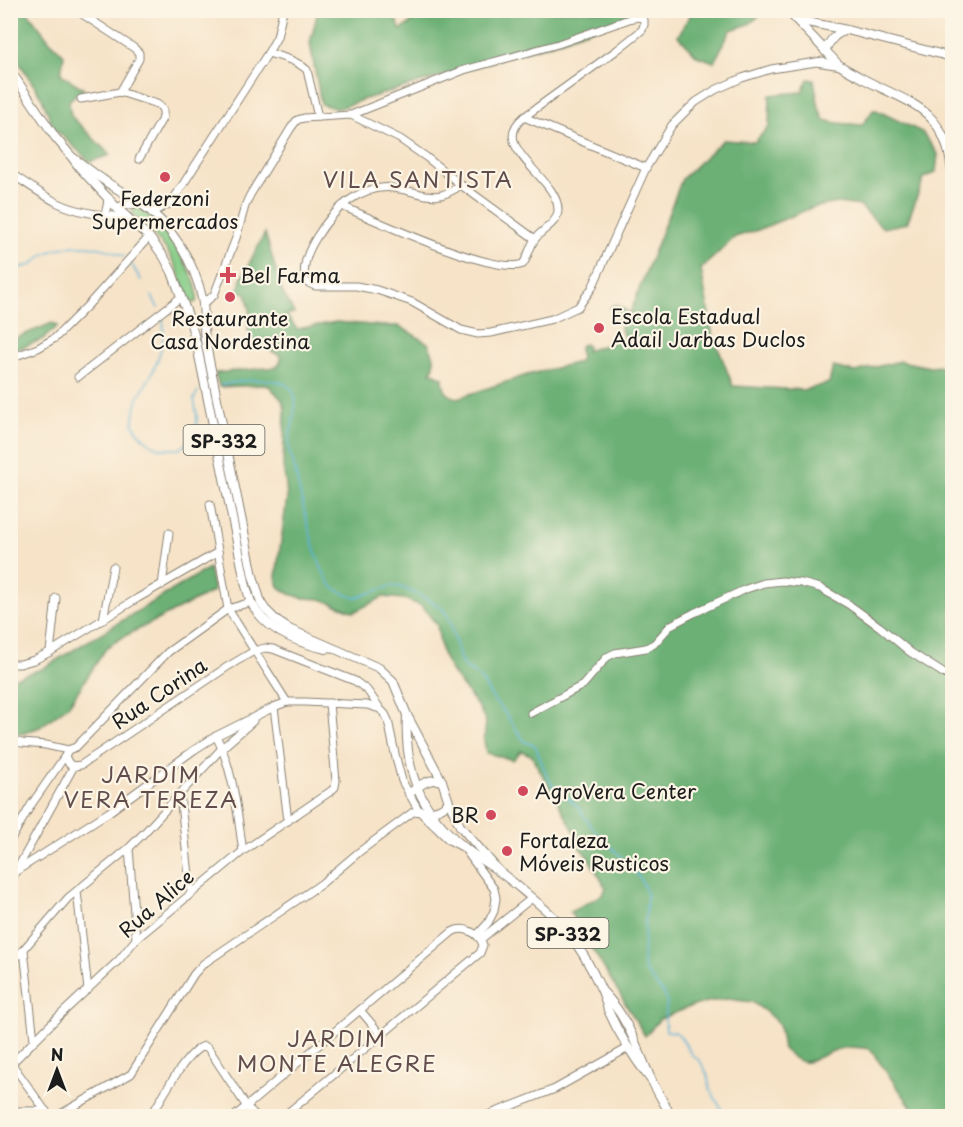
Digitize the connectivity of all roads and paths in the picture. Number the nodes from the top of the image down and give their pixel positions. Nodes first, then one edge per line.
1 (76, 10) edge
2 (283, 10) edge
3 (787, 10) edge
4 (796, 20) junction
5 (847, 30) junction
6 (827, 52) junction
7 (268, 53) junction
8 (952, 57) edge
9 (815, 63) junction
10 (839, 65) junction
11 (10, 70) edge
12 (120, 92) junction
13 (81, 99) dead end
14 (351, 116) junction
15 (318, 117) junction
16 (524, 117) junction
17 (71, 156) junction
18 (139, 159) dead end
19 (952, 161) edge
20 (646, 168) junction
21 (952, 172) edge
22 (10, 173) edge
23 (461, 185) junction
24 (108, 197) junction
25 (137, 204) junction
26 (342, 206) junction
27 (117, 208) junction
28 (106, 212) junction
29 (152, 213) junction
30 (95, 214) junction
31 (127, 217) junction
32 (149, 237) junction
33 (535, 239) junction
34 (183, 301) junction
35 (203, 304) junction
36 (10, 358) edge
37 (78, 377) dead end
38 (210, 504) dead end
39 (169, 533) dead end
40 (219, 552) junction
41 (113, 567) dead end
42 (162, 585) junction
43 (56, 598) dead end
44 (251, 602) junction
45 (228, 609) junction
46 (103, 620) junction
47 (254, 651) junction
48 (338, 651) junction
49 (50, 652) junction
50 (10, 664) edge
51 (952, 678) edge
52 (287, 702) junction
53 (329, 703) junction
54 (274, 706) junction
55 (380, 710) junction
56 (261, 713) junction
57 (531, 713) dead end
58 (407, 715) junction
59 (216, 736) junction
60 (10, 740) edge
61 (222, 748) junction
62 (81, 750) junction
63 (67, 753) junction
64 (83, 762) junction
65 (74, 766) junction
66 (442, 780) junction
67 (417, 788) junction
68 (409, 794) junction
69 (180, 795) junction
70 (449, 802) junction
71 (419, 811) junction
72 (430, 812) junction
73 (288, 821) junction
74 (10, 840) edge
75 (129, 848) junction
76 (464, 848) junction
77 (243, 851) junction
78 (18, 870) junction
79 (499, 872) junction
80 (10, 882) edge
81 (77, 891) junction
82 (191, 893) junction
83 (531, 898) junction
84 (479, 937) junction
85 (136, 939) junction
86 (24, 950) junction
87 (10, 965) edge
88 (88, 990) junction
89 (602, 990) junction
90 (360, 1010) junction
91 (382, 1036) junction
92 (34, 1040) junction
93 (628, 1048) junction
94 (11, 1065) edge
95 (651, 1080) junction
96 (247, 1107) junction
97 (10, 1111) edge
98 (47, 1114) edge
99 (156, 1114) edge
100 (488, 1115) edge
101 (57, 1116) edge
102 (147, 1116) edge
103 (235, 1116) edge
104 (256, 1116) edge
105 (284, 1116) edge
106 (671, 1116) edge

1 - 12 street
2 - 7 street
3 - 4 main road
4 - 5 main road
4 - 6 main road
5 - 6 main road
5 - 8 main road
6 - 9 street
6 - 10 main road
7 - 15 street
7 - 29 street
9 - 10 main road
9 - 20 street
10 - 19 main road
11 - 17 main road, SP-332
12 - 13 street
12 - 18 street
14 - 15 street
14 - 16 street
14 - 23 street
15 - 35 street
16 - 20 street
16 - 33 street
17 - 24 main road, SP-332
17 - 25 main road, SP-332
19 - 21 main road
20 - 26 street
22 - 30 street
23 - 26 street
23 - 33 street
24 - 27 main road, SP-332
24 - 28 main road
25 - 27 main road
25 - 29 main road, SP-332
25 - 31 main road
26 - 33 street
27 - 28 street
27 - 31 main road, SP-332
28 - 30 street
29 - 35 main road, SP-332
30 - 31 street
31 - 32 main road, SP-332
32 - 34 main road, SP-332
32 - 36 street
34 - 35 main road
34 - 37 street
34 - 44 main road, SP-332
35 - 48 main road, SP-332
38 - 40 street
39 - 42 street
40 - 42 street
40 - 45 street
41 - 46 street
42 - 46 street
43 - 49 street
44 - 45 street
44 - 48 main road, SP-332
45 - 47 street
45 - 62 street
46 - 49 street
47 - 52 street
47 - 55 street
47 - 64 street, Rua Corina
48 - 58 main road, SP-332
49 - 50 street
51 - 57 street
52 - 53 street
52 - 54 street
53 - 55 street
53 - 73 street, Rua Alice
54 - 56 street
54 - 73 street
55 - 68 street
56 - 59 street
56 - 61 street
58 - 66 main road, SP-332
58 - 67 main road, SP-332
59 - 61 street
59 - 78 street
60 - 63 street
61 - 69 street
61 - 77 street
62 - 63 street
62 - 64 street
63 - 65 street
63 - 74 street
64 - 65 street
65 - 78 street
66 - 67 main road
66 - 70 main road, SP-332
67 - 68 main road
67 - 72 main road, SP-332
68 - 71 street
69 - 75 street
69 - 82 street
70 - 72 main road
70 - 79 main road, SP-332
71 - 72 main road
71 - 76 street
71 - 101 street
72 - 76 main road, SP-332
73 - 77 street, Rua Alice
75 - 81 street
75 - 85 street
76 - 79 main road, SP-332
76 - 84 street
77 - 82 street, Rua Alice
78 - 80 street
79 - 83 main road, SP-332
81 - 86 street
81 - 88 street
82 - 85 street, Rua Alice
83 - 84 street
83 - 89 main road, SP-332
84 - 90 street
84 - 91 street
85 - 88 street, Rua Alice
86 - 87 street
86 - 92 street
88 - 92 street, Rua Alice
89 - 93 main road, SP-332
89 - 95 main road, SP-332
90 - 91 street
90 - 96 street
91 - 105 street
92 - 94 street, Rua Alice
93 - 95 main road, SP-332
93 - 100 street
94 - 98 street
95 - 106 main road, SP-332
96 - 99 street
96 - 103 street
96 - 104 street
97 - 98 street
99 - 102 street

